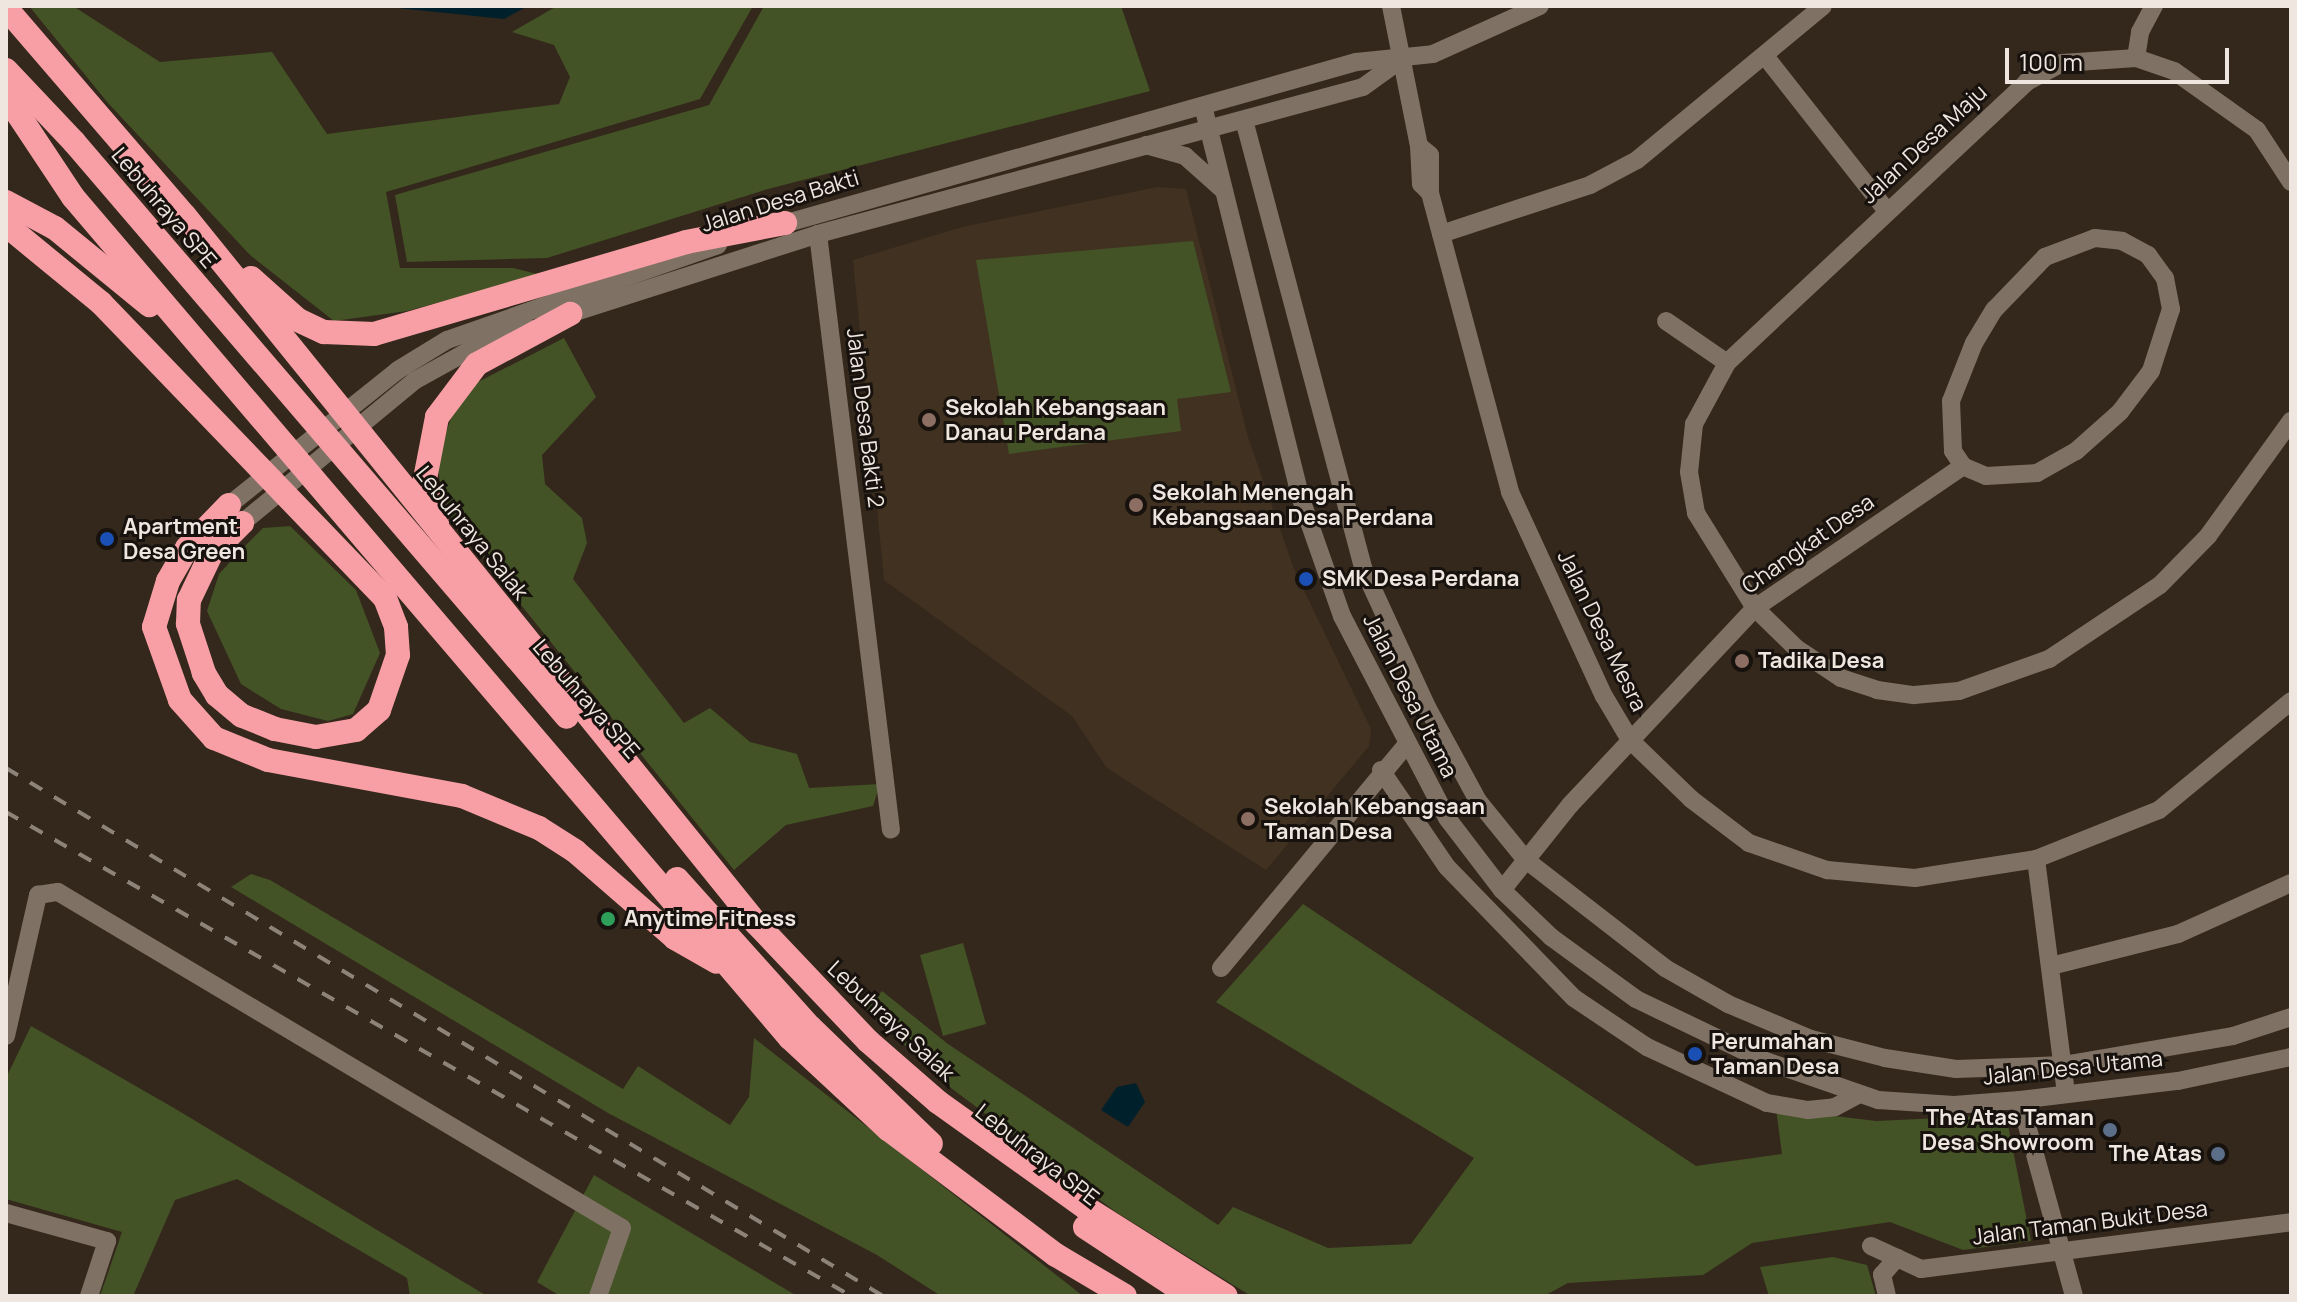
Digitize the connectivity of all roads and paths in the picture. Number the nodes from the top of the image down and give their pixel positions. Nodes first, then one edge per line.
1 (1391, 6) edge
2 (1540, 6) edge
3 (1823, 6) edge
4 (2154, 6) edge
5 (6, 8) edge
6 (1765, 56) junction
7 (2136, 58) junction
8 (1399, 61) junction
9 (6, 70) edge
10 (6, 96) edge
11 (1203, 106) junction
12 (6, 108) edge
13 (1244, 120) junction
14 (1208, 129) junction
15 (1139, 144) junction
16 (2291, 182) edge
17 (1222, 189) junction
18 (6, 202) edge
19 (1887, 211) junction
20 (185, 216) junction
21 (785, 223) junction
22 (6, 225) edge
23 (818, 234) junction
24 (1441, 234) junction
25 (570, 314) junction
26 (1666, 321) dead end
27 (1727, 363) junction
28 (2291, 421) edge
29 (270, 425) junction
30 (1963, 466) junction
31 (236, 514) junction
32 (445, 541) junction
33 (1755, 608) junction
34 (2291, 701) edge
35 (1630, 740) junction
36 (1406, 745) junction
37 (1381, 770) junction
38 (891, 830) dead end
39 (2036, 859) junction
40 (1526, 860) junction
41 (2291, 883) edge
42 (1502, 890) junction
43 (2051, 966) junction
44 (728, 968) junction
45 (1221, 968) dead end
46 (2291, 1017) edge
47 (6, 1036) edge
48 (2291, 1057) edge
49 (2063, 1065) junction
50 (2066, 1094) junction
51 (1858, 1095) junction
52 (2020, 1100) junction
53 (6, 1213) edge
54 (2291, 1222) edge
55 (1871, 1246) dead end
56 (2062, 1251) junction
57 (1897, 1258) junction
58 (89, 1296) edge
59 (598, 1296) edge
60 (1125, 1296) edge
61 (1134, 1296) edge
62 (1190, 1296) edge
63 (1226, 1296) edge
64 (1887, 1296) edge
65 (2074, 1296) edge

1 - 8 street, Jalan Desa Mesra
2 - 8 street, Jalan Desa Bakti
3 - 6 street
4 - 7 street
5 - 20 highway, Lebuhraya Salak
6 - 19 street
6 - 24 street
7 - 16 street, Jalan Desa Maju
7 - 19 street, Jalan Desa Maju
8 - 11 street, Jalan Desa Bakti
8 - 13 street, Jalan Desa Bakti
8 - 24 street, Jalan Desa Mesra
9 - 62 highway, Lebuhraya SPE
10 - 29 highway
11 - 14 street, Jalan Desa Utama
11 - 21 street, Jalan Desa Bakti
12 - 61 highway
13 - 14 street, Jalan Desa Bakti
13 - 40 street
14 - 15 street, Jalan Desa Bakti
14 - 17 street, Jalan Desa Utama
15 - 17 street
15 - 23 street, Jalan Desa Bakti
17 - 36 street, Jalan Desa Utama
18 - 29 highway
19 - 27 street, Jalan Desa Maju
20 - 21 highway
20 - 32 highway, Lebuhraya Salak
21 - 31 street, Jalan Desa Bakti
22 - 31 highway
23 - 25 street, Jalan Desa Bakti
23 - 38 street, Jalan Desa Bakti 2
24 - 35 street, Jalan Desa Mesra
25 - 31 street, Jalan Desa Bakti
25 - 32 highway
26 - 27 street
27 - 33 street, Jalan Desa Maju
28 - 33 street, Jalan Desa Maju
29 - 44 highway
30 - 30 street
30 - 33 street, Changkat Desa
31 - 44 highway
32 - 63 highway, Lebuhraya Salak
33 - 35 street, Changkat Desa
34 - 39 street, Jalan Desa Mesra
35 - 39 street, Jalan Desa Mesra
35 - 40 street, Changkat Desa
36 - 37 street
36 - 42 street, Jalan Desa Utama
37 - 45 street
37 - 51 street, Jalan Desa Utama
39 - 43 street
40 - 42 street, Changkat Desa
40 - 49 street
41 - 43 street
42 - 51 street, Jalan Desa Utama
43 - 49 street
44 - 60 highway
46 - 49 street
47 - 59 street
48 - 50 street, Jalan Desa Utama
49 - 50 street
50 - 52 street, Jalan Desa Utama
51 - 52 street, Jalan Desa Utama
52 - 56 street
53 - 58 street
54 - 56 street, Jalan Taman Bukit Desa
55 - 57 street, Jalan Taman Bukit Desa
56 - 57 street, Jalan Taman Bukit Desa
56 - 65 street
57 - 64 street

